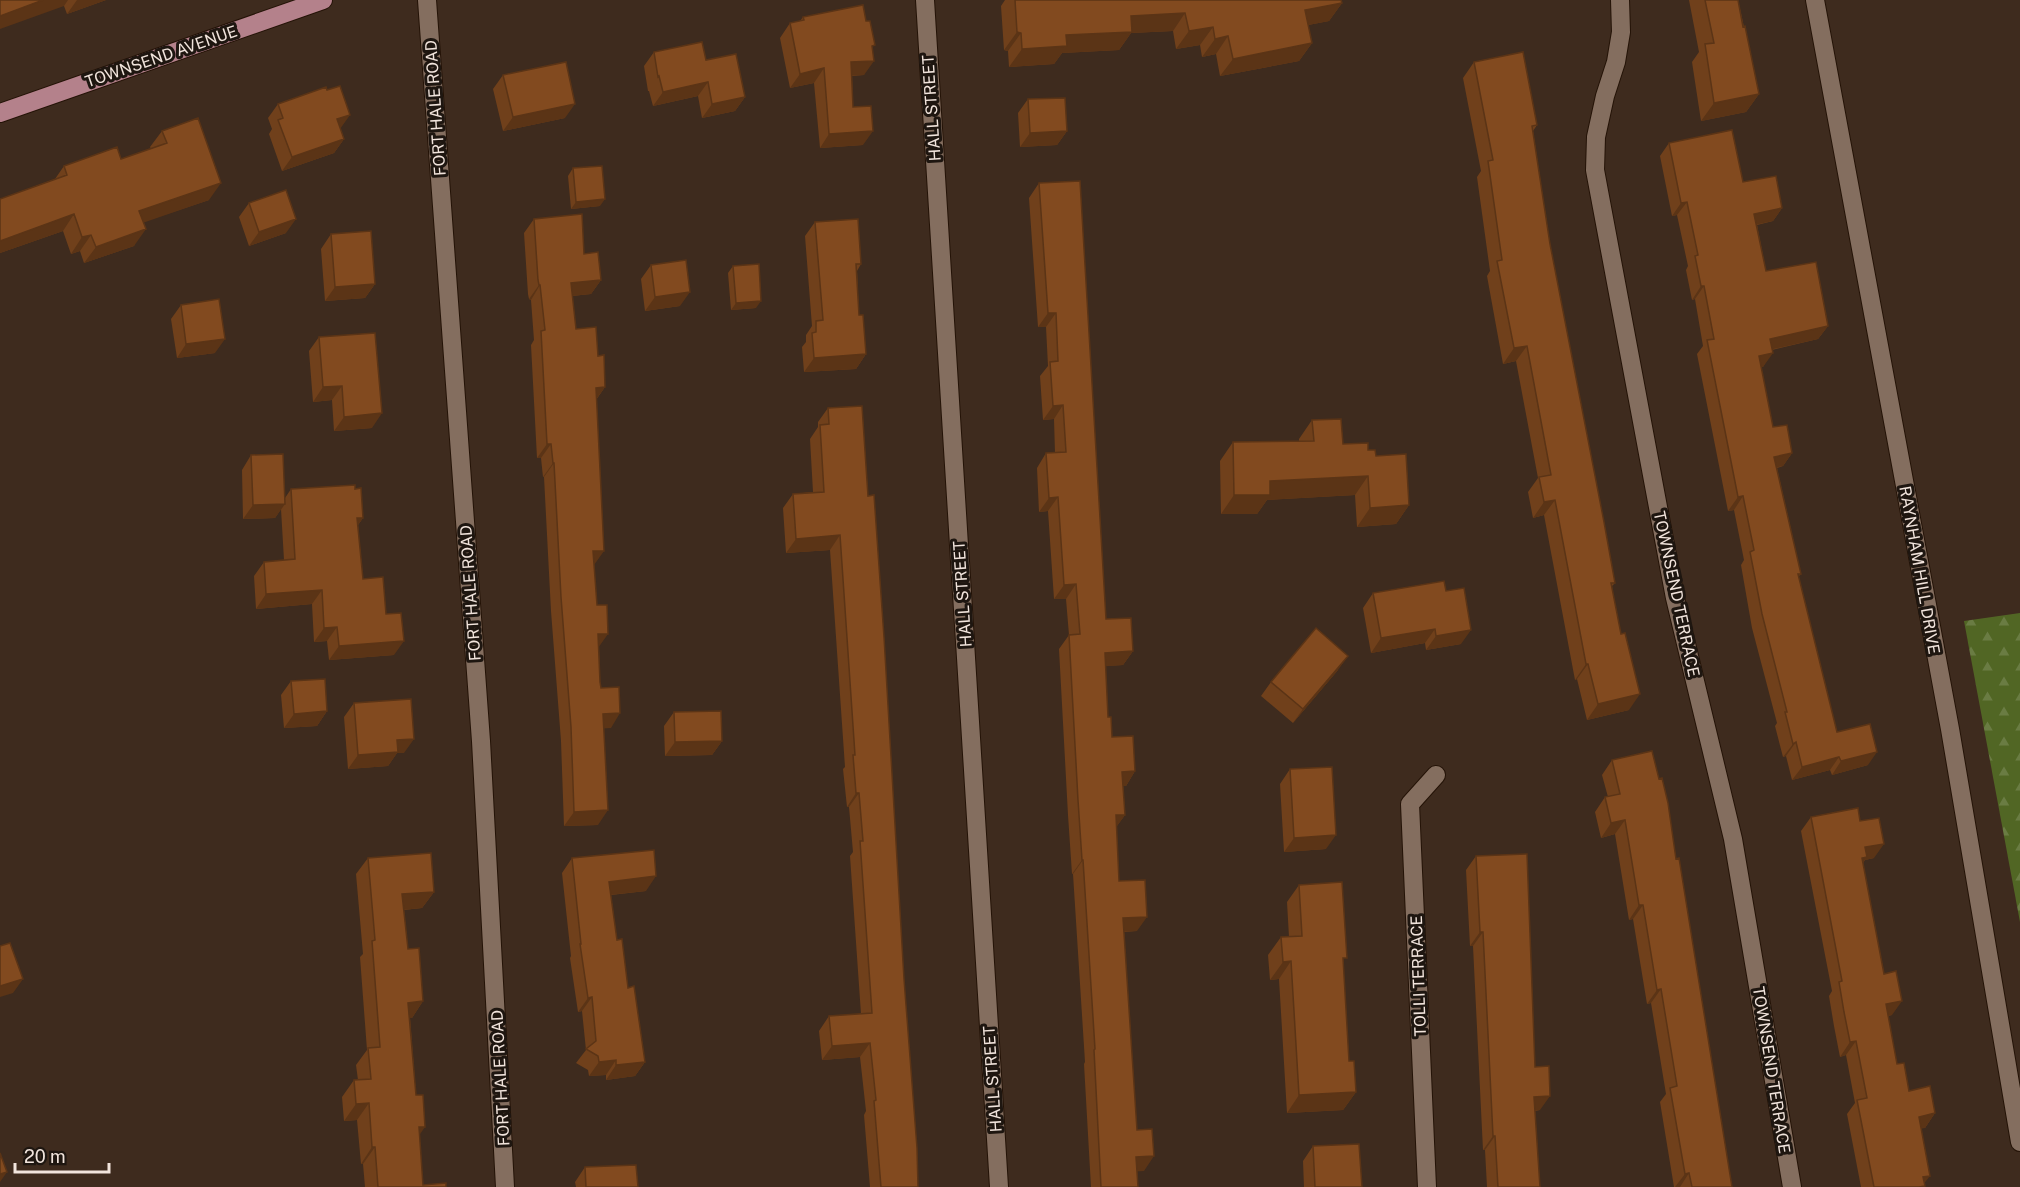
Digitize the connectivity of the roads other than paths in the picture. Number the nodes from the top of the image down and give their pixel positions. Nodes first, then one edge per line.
1 (323, 0) edge
2 (427, 0) edge
3 (925, 0) edge
4 (1620, 0) edge
5 (1816, 0) edge
6 (0, 113) edge
7 (1436, 775) dead end
8 (2020, 1142) edge
9 (505, 1187) edge
10 (999, 1187) edge
11 (1427, 1187) edge
12 (1792, 1187) edge

1 - 6 main road, TOWNSEND AVENUE
2 - 9 street, FORT HALE ROAD
3 - 10 street, HALL STREET
4 - 12 street, TOWNSEND TERRACE
5 - 8 street, RAYNHAM HILL DRIVE
7 - 11 street, TOLLI TERRACE

